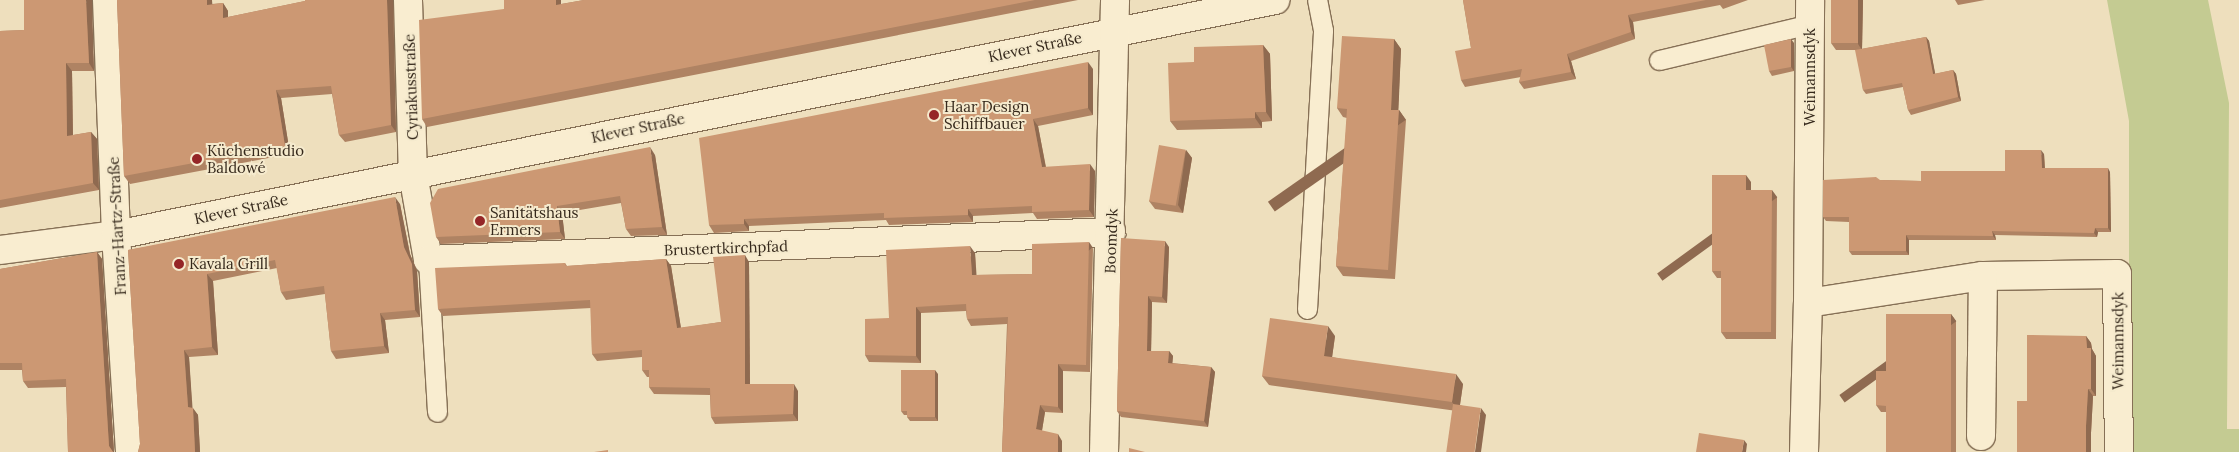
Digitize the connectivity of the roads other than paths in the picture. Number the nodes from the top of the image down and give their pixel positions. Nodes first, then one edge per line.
1 (107, 0) edge
2 (408, 0) edge
3 (1115, 0) edge
4 (1276, 0) edge
5 (1317, 0) edge
6 (1810, 12) edge
7 (1116, 30) junction
8 (1658, 60) dead end
9 (413, 174) junction
10 (1111, 232) junction
11 (116, 235) junction
12 (0, 250) edge
13 (428, 260) junction
14 (1983, 276) junction
15 (1808, 303) junction
16 (1307, 309) dead end
17 (437, 412) dead end
18 (1980, 436) dead end
19 (130, 452) edge
20 (1104, 452) edge
21 (1804, 452) edge
22 (2119, 452) edge

1 - 11 street, Franz-Hartz-Straße
2 - 9 street, Cyriakusstraße
3 - 7 street, Boomdyk
4 - 7 street, Klever Straße
5 - 16 lane
6 - 8 lane
6 - 15 street, Weimannsdyk
7 - 9 street, Klever Straße
7 - 10 street, Boomdyk
9 - 11 street, Klever Straße
9 - 13 street
10 - 13 street, Brustertkirchpfad
10 - 20 street, Boomdyk
11 - 12 street, Klever Straße
11 - 19 street, Franz-Hartz-Straße
13 - 17 lane
14 - 15 street, Weimannsdyk
14 - 18 street
14 - 22 street, Weimannsdyk
15 - 21 street, Weimannsdyk

